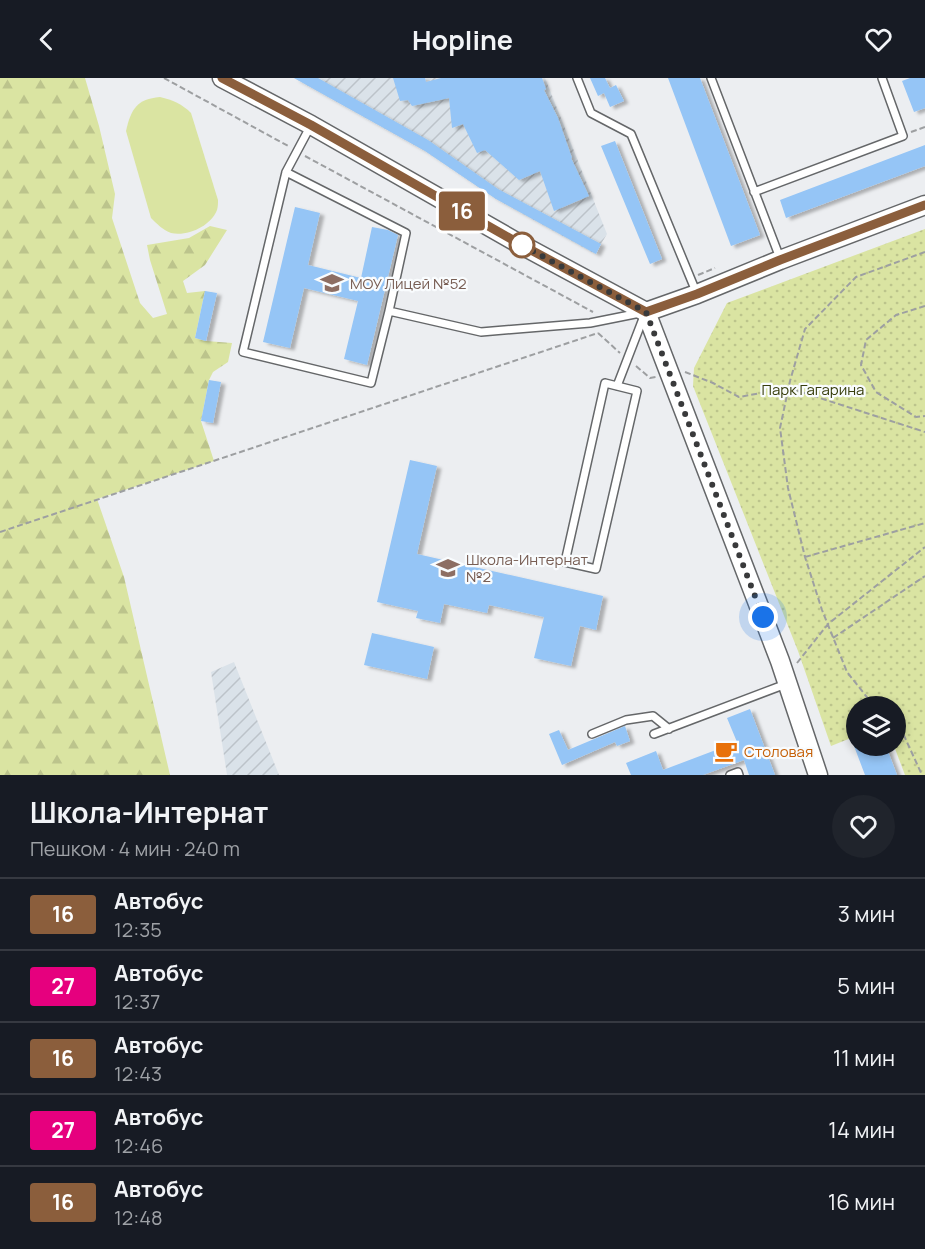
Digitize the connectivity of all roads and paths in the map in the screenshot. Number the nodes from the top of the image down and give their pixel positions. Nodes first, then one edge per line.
1 (164, 78) edge
2 (222, 78) edge
3 (577, 78) edge
4 (711, 78) edge
5 (882, 78) edge
6 (311, 125) junction
7 (925, 127) edge
8 (903, 136) junction
9 (297, 152) junction
10 (286, 172) junction
11 (754, 192) junction
12 (925, 205) edge
13 (925, 252) edge
14 (780, 260) junction
15 (722, 266) dead end
16 (694, 286) junction
17 (925, 306) edge
18 (389, 311) junction
19 (646, 312) junction
20 (608, 320) junction
21 (598, 333) junction
22 (628, 359) junction
23 (670, 374) junction
24 (617, 386) junction
25 (789, 388) junction
26 (925, 416) edge
27 (925, 432) edge
28 (925, 523) edge
29 (0, 532) edge
30 (925, 547) edge
31 (805, 557) junction
32 (925, 576) edge
33 (828, 624) junction
34 (833, 638) junction
35 (787, 680) junction
36 (866, 696) edge
37 (669, 729) junction
38 (592, 734) dead end
39 (654, 734) dead end
40 (906, 740) edge
41 (730, 775) edge
42 (739, 775) edge
43 (818, 775) edge
44 (922, 775) edge

1 - 9 path
2 - 6 street
3 - 16 lane
4 - 11 lane
5 - 8 lane
6 - 9 lane
6 - 19 street
7 - 8 path
8 - 11 lane
9 - 10 lane
9 - 20 path
10 - 18 lane
10 - 18 lane
11 - 14 lane
12 - 14 street
13 - 25 path
14 - 16 street
15 - 16 path
16 - 19 street
17 - 26 path
18 - 20 lane
19 - 20 lane
19 - 22 lane
19 - 23 street
20 - 21 path
21 - 22 path
21 - 29 path
22 - 23 path
22 - 24 lane
23 - 25 path
23 - 35 street
24 - 24 lane
25 - 27 path
25 - 31 path
28 - 31 path
30 - 33 path
31 - 33 path
32 - 34 path
33 - 34 path
33 - 35 path
34 - 36 path
35 - 37 lane
35 - 43 street
37 - 38 lane
37 - 39 lane
40 - 44 path
41 - 42 lane

